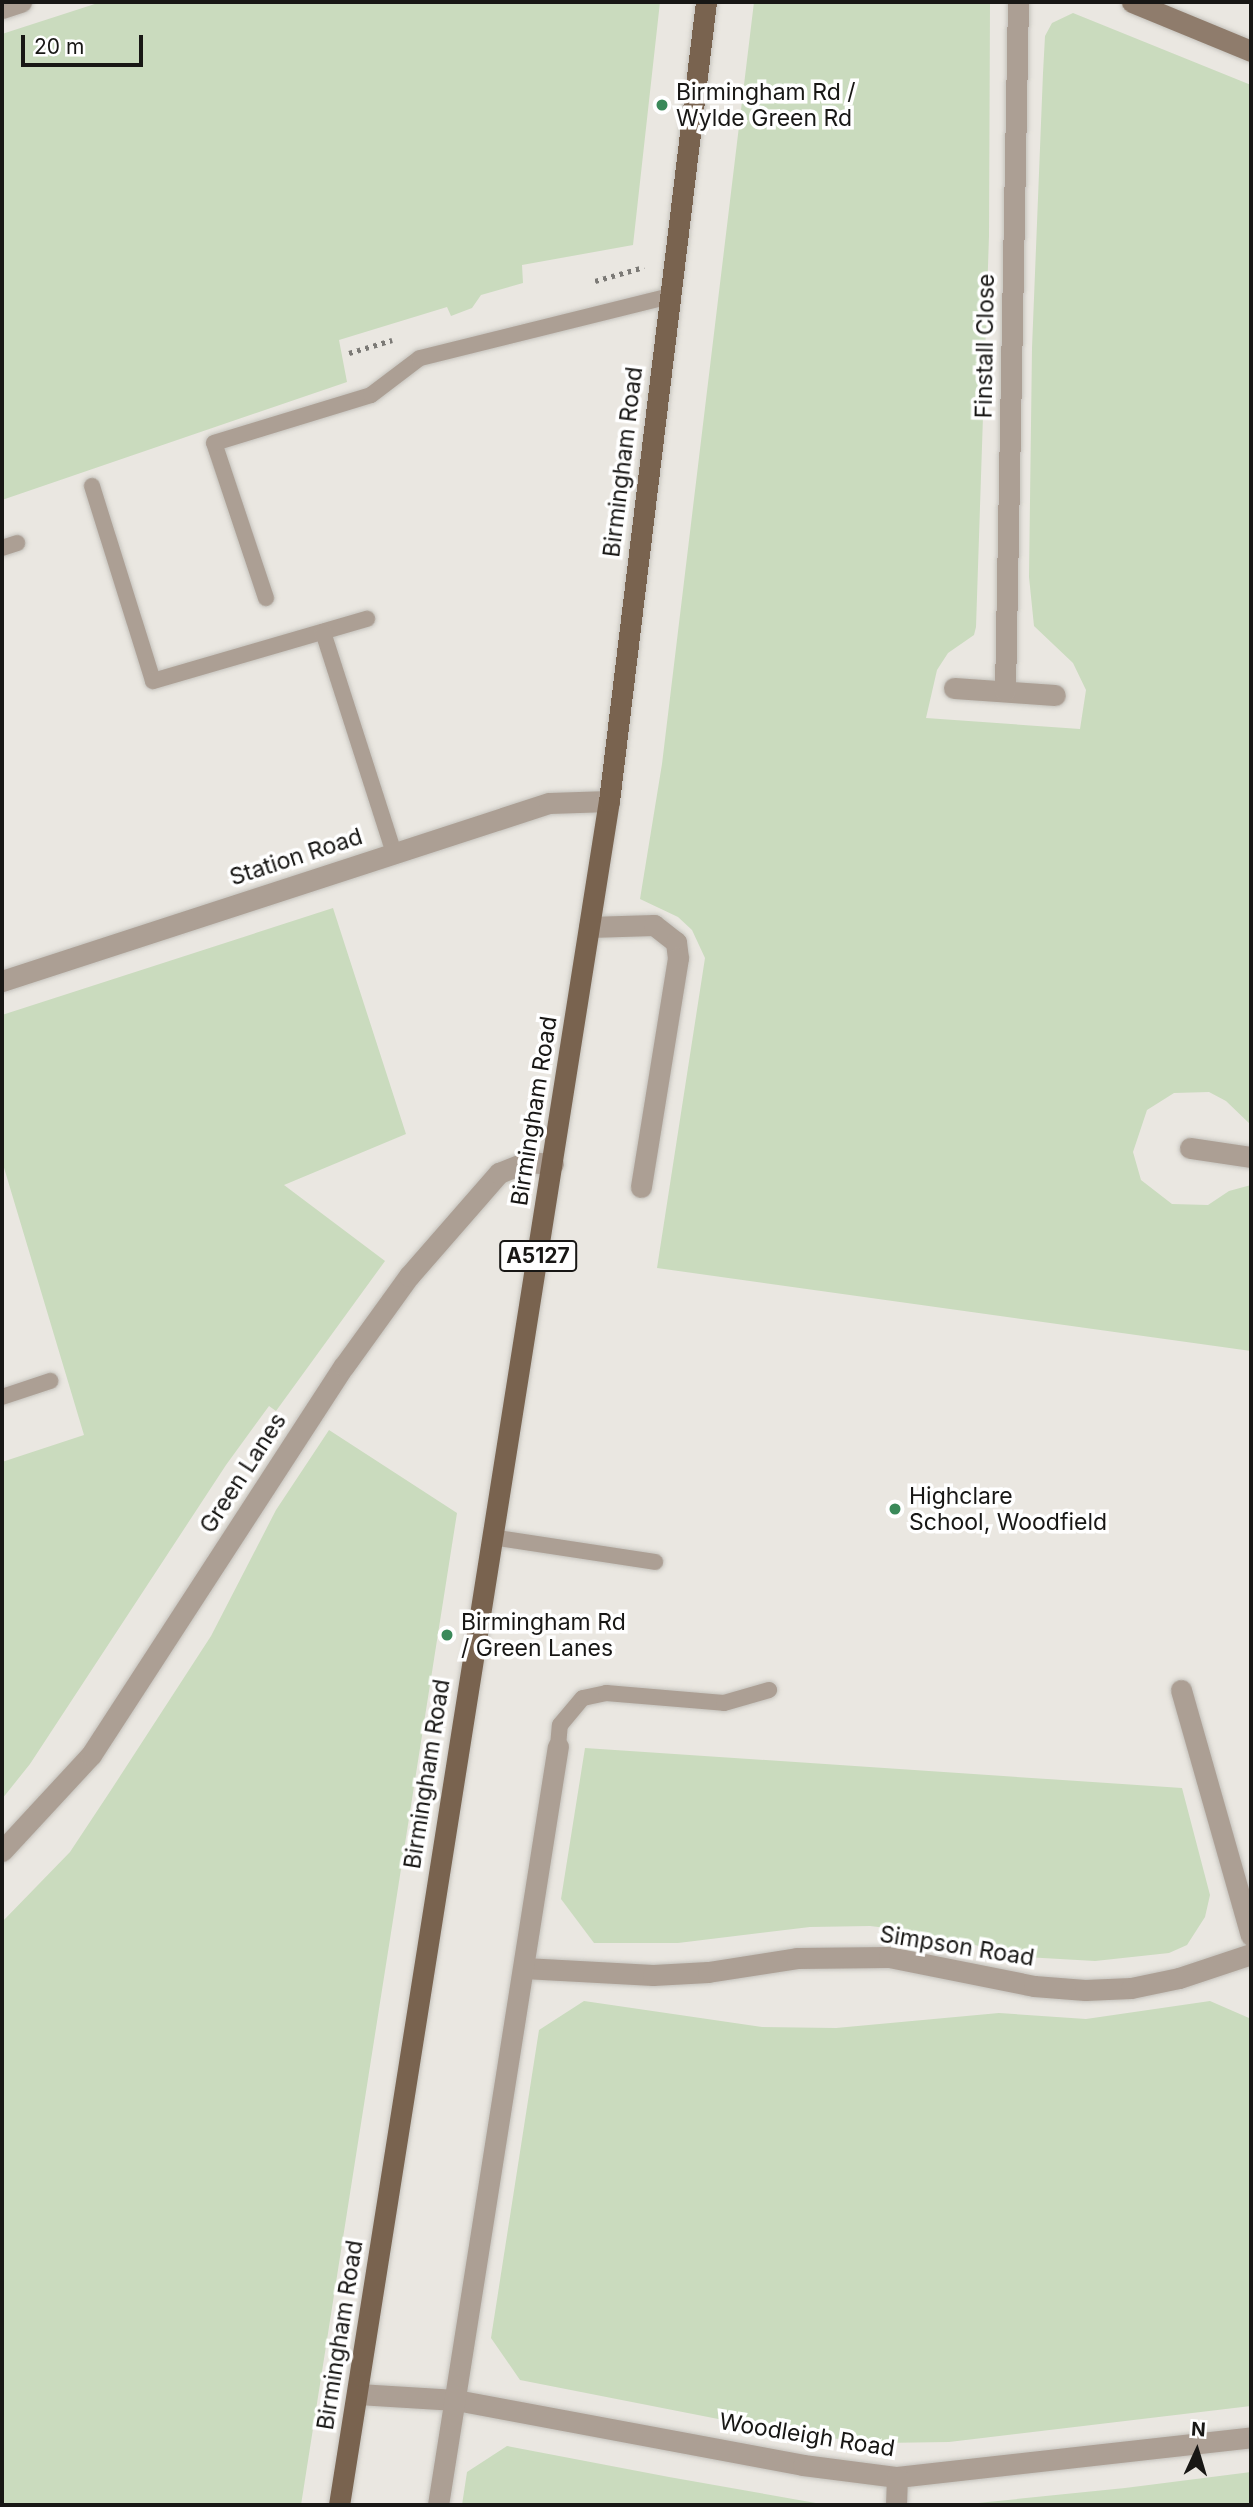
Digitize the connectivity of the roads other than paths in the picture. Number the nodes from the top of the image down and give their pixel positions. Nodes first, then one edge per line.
1 (21, 2) edge
2 (706, 2) edge
3 (1018, 2) edge
4 (1132, 2) edge
5 (2, 8) edge
6 (1251, 51) edge
7 (670, 296) junction
8 (92, 486) dead end
9 (266, 598) dead end
10 (367, 619) dead end
11 (323, 632) junction
12 (954, 688) dead end
13 (1005, 691) junction
14 (1055, 695) dead end
15 (609, 801) junction
16 (394, 853) junction
17 (589, 927) junction
18 (2, 981) edge
19 (1191, 1148) dead end
20 (1251, 1157) edge
21 (553, 1164) junction
22 (641, 1187) dead end
23 (50, 1381) dead end
24 (2, 1397) edge
25 (492, 1537) junction
26 (655, 1562) dead end
27 (769, 1690) dead end
28 (1181, 1690) dead end
29 (558, 1746) joint
30 (2, 1851) edge
31 (1251, 1935) edge
32 (1251, 1954) edge
33 (524, 1968) junction
34 (358, 2394) junction
35 (456, 2400) junction
36 (1251, 2437) edge
37 (897, 2477) junction
38 (339, 2505) edge
39 (438, 2505) edge
40 (896, 2505) edge

1 - 5 street
2 - 7 main road, Birmingham Road / A5127
3 - 13 street, Finstall Close
4 - 6 street
7 - 9 lane
7 - 15 main road, Birmingham Road / A5127
8 - 11 lane
10 - 11 lane
11 - 16 lane
12 - 13 street
13 - 14 street
15 - 16 street, Station Road
15 - 17 main road, Birmingham Road / A5127
16 - 18 street, Station Road
17 - 21 main road, Birmingham Road / A5127
17 - 22 street
19 - 20 street
21 - 25 main road, Birmingham Road / A5127
21 - 30 street, Green Lanes
23 - 24 lane
25 - 26 lane
25 - 34 main road, Birmingham Road / A5127
27 - 29 lane
28 - 31 street
29 - 33 street
32 - 33 street, Simpson Road
33 - 35 street
34 - 35 street, Woodleigh Road
34 - 38 main road, Birmingham Road / A5127
35 - 37 street, Woodleigh Road
35 - 39 street
36 - 37 street, Woodleigh Road
37 - 40 street

